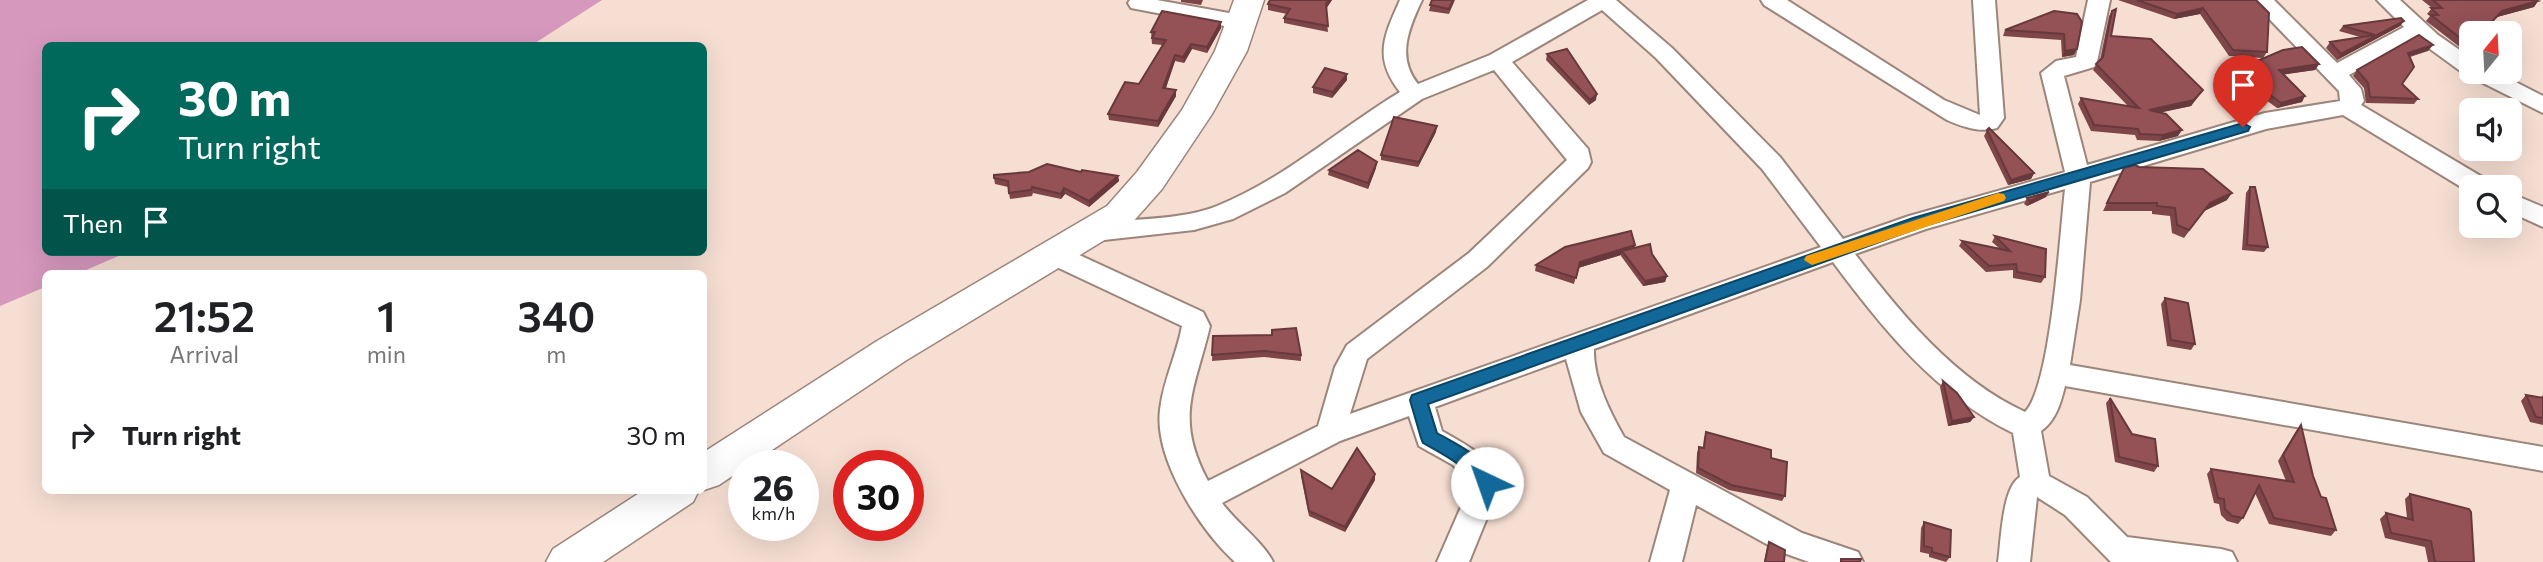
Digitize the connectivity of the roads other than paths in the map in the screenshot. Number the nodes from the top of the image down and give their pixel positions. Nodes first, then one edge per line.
1 (1411, 0) edge
2 (1604, 0) edge
3 (1772, 0) edge
4 (1984, 0) edge
5 (2099, 0) edge
6 (2262, 0) edge
7 (2397, 2) edge
8 (1139, 3) dead end
9 (1245, 11) edge
10 (2418, 29) junction
11 (2459, 59) edge
12 (1499, 60) junction
13 (2336, 73) junction
14 (2502, 84) edge
15 (1415, 94) junction
16 (2543, 104) edge
17 (2347, 107) junction
18 (2459, 175) edge
19 (2078, 177) junction
20 (2522, 208) edge
21 (2543, 218) edge
22 (1095, 232) junction
23 (1839, 250) junction
24 (1055, 255) junction
25 (1581, 343) junction
26 (2055, 373) junction
27 (1419, 400) junction
28 (2026, 426) junction
29 (1330, 433) junction
30 (2543, 459) edge
31 (707, 472) edge
32 (2036, 483) junction
33 (1686, 485) junction
34 (672, 494) edge
35 (1203, 498) junction
36 (2125, 556) edge
37 (568, 562) edge
38 (1257, 562) edge
39 (1453, 562) edge
40 (1665, 562) edge
41 (1847, 562) edge
42 (2014, 562) edge
43 (2221, 562) edge

1 - 15 street
2 - 12 street
2 - 23 street
3 - 4 street
5 - 19 street
6 - 13 street
7 - 10 street
8 - 9 street
9 - 22 main road
10 - 11 street
10 - 13 street
12 - 15 street
12 - 29 street
13 - 17 street
14 - 16 street
15 - 22 street
17 - 18 street
17 - 19 street
19 - 23 street
19 - 26 street
20 - 21 street
22 - 24 main road
23 - 25 street
23 - 28 street
24 - 31 main road
24 - 35 street
25 - 27 street
25 - 33 street
26 - 28 street
26 - 30 street
27 - 29 street
27 - 39 street
28 - 32 street
29 - 35 street
32 - 36 street
32 - 42 street
33 - 40 street
33 - 41 street
34 - 37 main road
35 - 38 street
36 - 43 street

